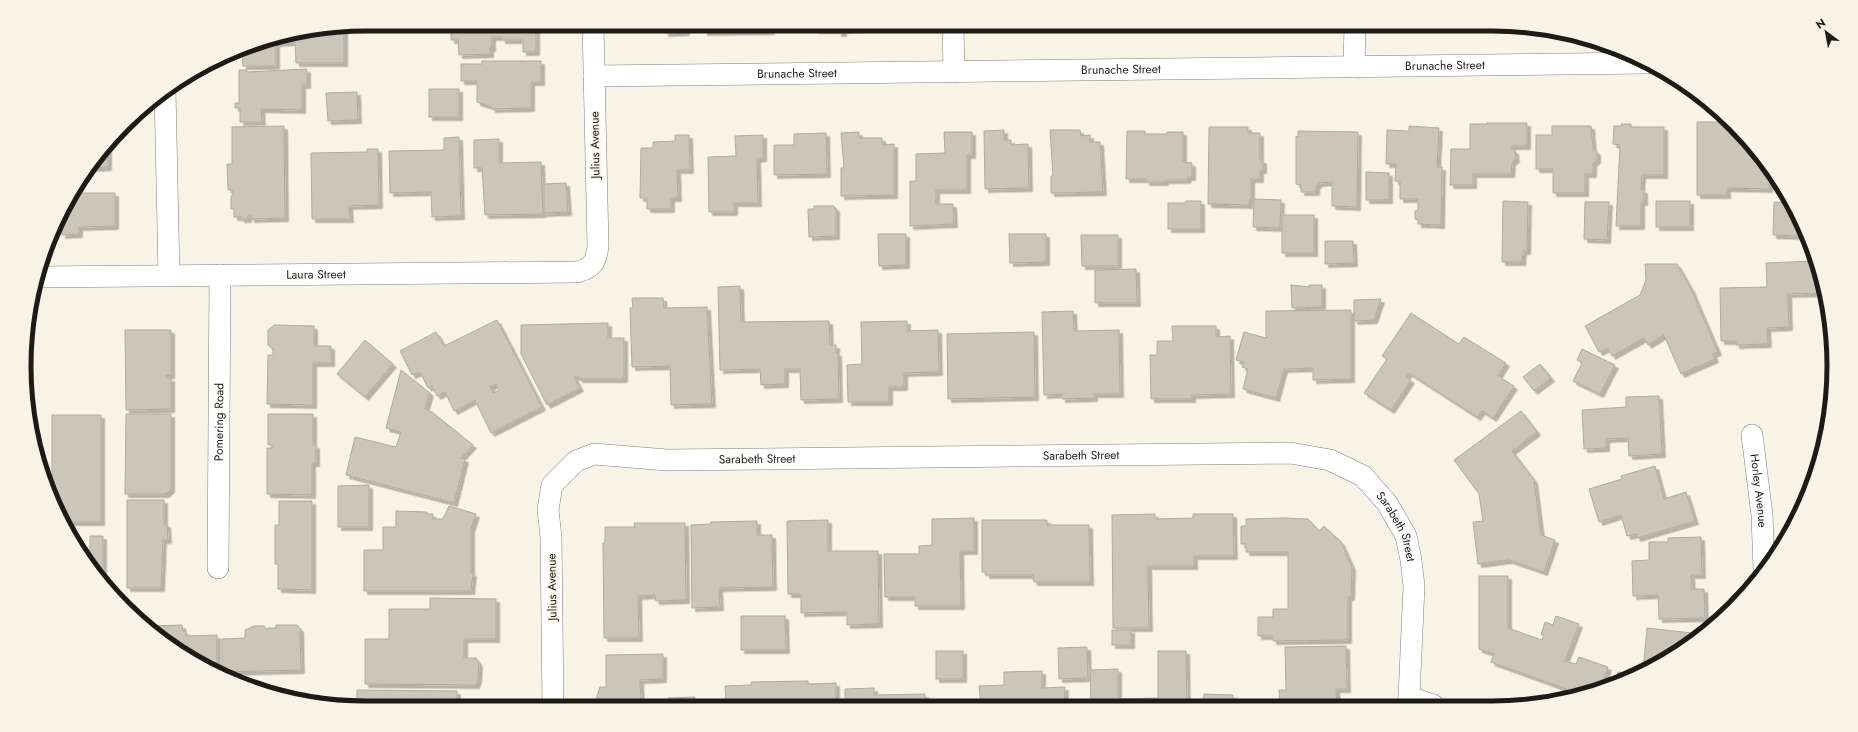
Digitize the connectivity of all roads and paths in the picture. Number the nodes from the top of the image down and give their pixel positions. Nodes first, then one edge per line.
1 (593, 31) edge
2 (953, 31) edge
3 (1355, 31) edge
4 (1634, 63) edge
5 (1354, 67) junction
6 (954, 72) junction
7 (594, 76) junction
8 (165, 98) edge
9 (593, 265) joint
10 (168, 275) junction
11 (220, 275) junction
12 (43, 277) edge
13 (1752, 435) dead end
14 (564, 472) joint
15 (1764, 562) edge
16 (218, 568) dead end
17 (553, 701) edge
18 (1409, 701) edge

1 - 7 street, Julius Avenue
2 - 6 street
3 - 5 street
4 - 5 street, Brunache Street
5 - 6 street, Brunache Street
6 - 7 street, Brunache Street
7 - 9 street, Julius Avenue
8 - 10 street
9 - 11 street, Laura Street
10 - 11 street, Laura Street
10 - 12 street, Laura Street
11 - 16 street, Pomering Road
13 - 15 street, Horley Avenue
14 - 17 street, Julius Avenue
14 - 18 street, Sarabeth Street

